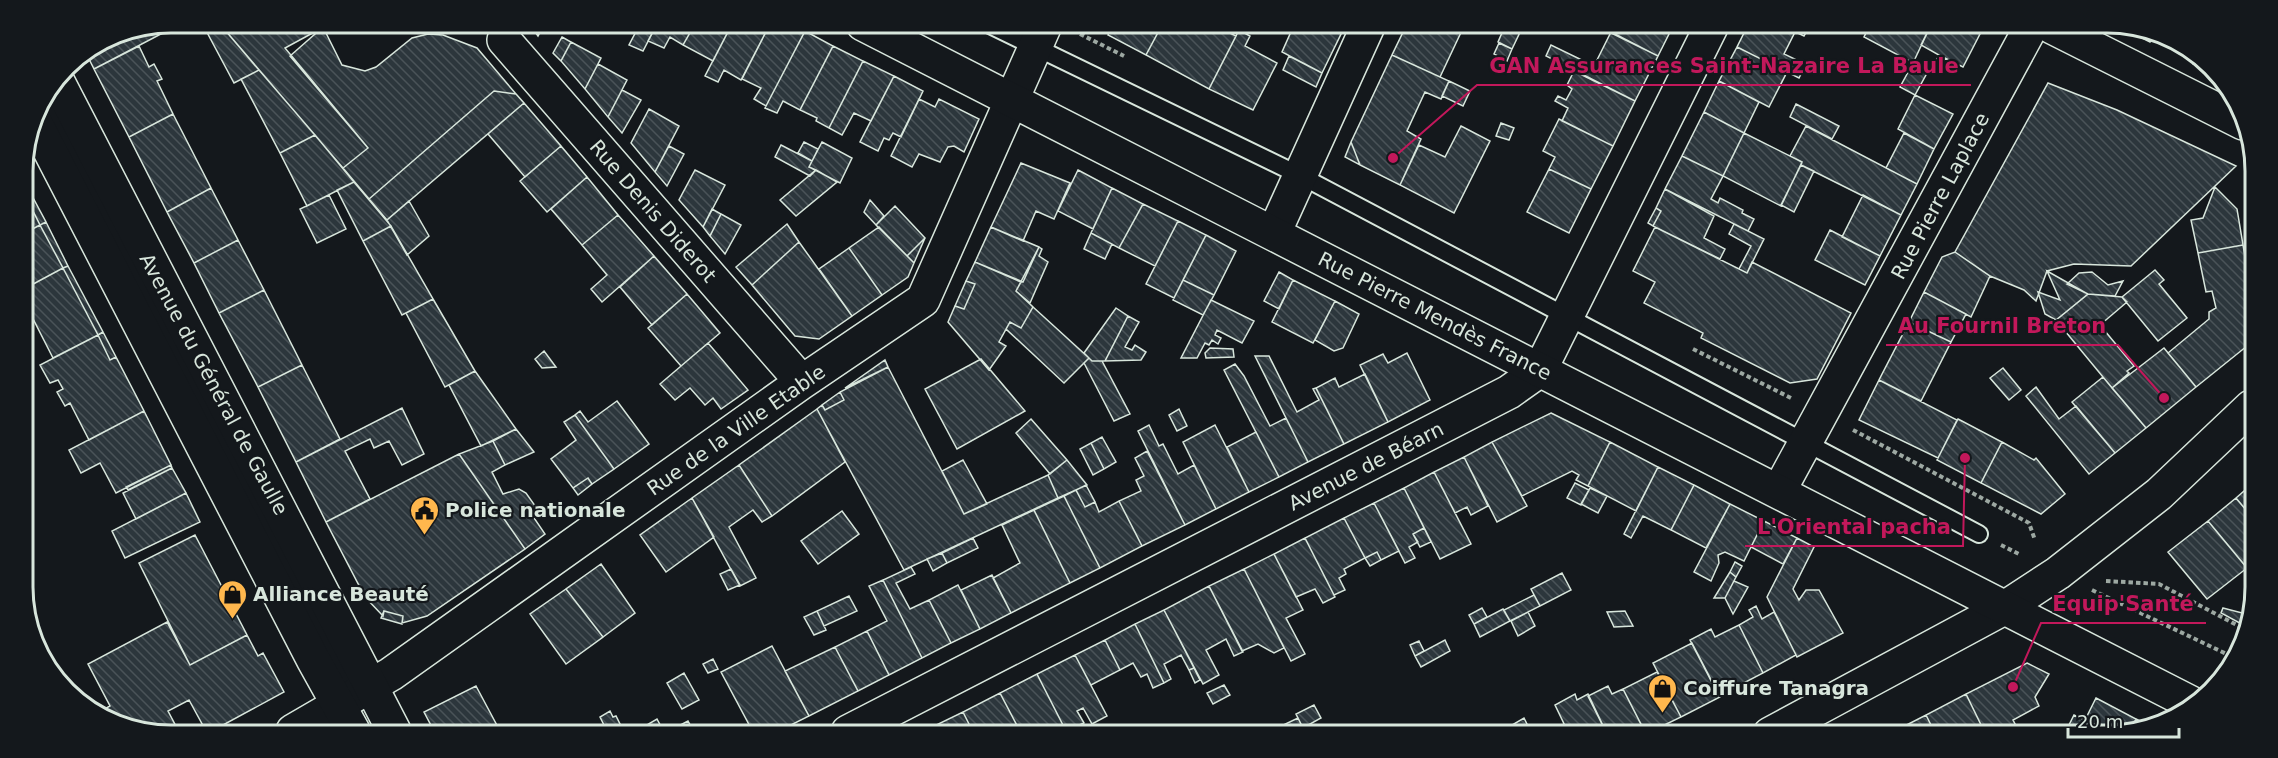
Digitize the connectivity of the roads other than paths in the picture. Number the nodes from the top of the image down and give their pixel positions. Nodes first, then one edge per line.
1 (881, 33) edge
2 (1365, 33) edge
3 (1708, 33) edge
4 (2028, 33) edge
5 (2064, 33) edge
6 (1041, 36) edge
7 (504, 40) dead end
8 (61, 88) edge
9 (1012, 100) junction
10 (48, 108) edge
11 (2235, 119) edge
12 (40, 131) edge
13 (1301, 176) junction
14 (1274, 234) junction
15 (1567, 315) junction
16 (1540, 370) junction
17 (802, 382) junction
18 (2245, 413) edge
19 (1806, 443) junction
20 (1779, 491) junction
21 (1979, 534) road end
22 (2006, 607) junction
23 (372, 687) junction
24 (2185, 700) edge
25 (346, 718) edge
26 (317, 725) edge
27 (391, 725) edge
28 (862, 725) edge
29 (1787, 725) edge

1 - 9 street, Rue Pierre Mendès France
2 - 13 street
3 - 15 street, Avenue de Béarn
4 - 19 street, Rue Pierre Laplace
5 - 11 street
6 - 9 street, Rue de la Ville Etable
6 - 13 lane
7 - 17 street, Rue Denis Diderot
8 - 23 street, Avenue du Général de Gaulle
9 - 14 street, Rue Pierre Mendès France
9 - 17 street, Rue de la Ville Etable
10 - 23 lane, Avenue du Général de Gaulle
12 - 25 street, Avenue du Général de Gaulle
13 - 14 street
13 - 15 lane
14 - 16 street, Rue Pierre Mendès France
15 - 16 street, Avenue de Béarn
15 - 19 lane
16 - 20 street, Rue Pierre Mendès France
16 - 28 street, Avenue de Béarn
17 - 23 street, Rue de la Ville Etable
18 - 22 street
19 - 20 street, Rue Pierre Laplace
19 - 21 lane
20 - 22 street, Rue Pierre Mendès France
22 - 24 street, Rue Pierre Mendès France
22 - 29 street
23 - 25 street, Rue de la Ville Etable
23 - 27 street, Avenue du Général de Gaulle
25 - 26 street, Rue de la Ville Etable

